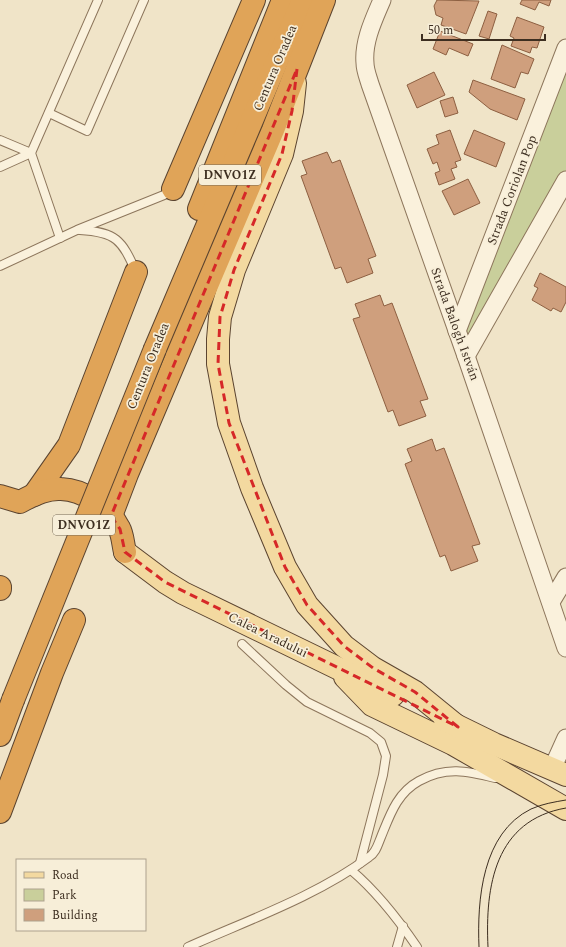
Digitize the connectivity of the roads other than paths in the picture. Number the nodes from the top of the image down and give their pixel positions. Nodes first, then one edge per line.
1 (98, 0) edge
2 (144, 0) edge
3 (254, 0) edge
4 (283, 0) edge
5 (303, 0) edge
6 (324, 0) edge
7 (382, 0) edge
8 (566, 48) edge
9 (297, 69) junction
10 (49, 113) junction
11 (0, 140) edge
12 (31, 153) junction
13 (0, 167) edge
14 (566, 180) edge
15 (173, 189) joint
16 (77, 230) junction
17 (60, 238) junction
18 (0, 266) edge
19 (136, 272) joint
20 (457, 332) junction
21 (150, 348) junction
22 (466, 356) junction
23 (34, 494) junction
24 (0, 496) edge
25 (111, 516) junction
26 (124, 552) joint
27 (566, 577) edge
28 (551, 602) junction
29 (74, 620) dead end
30 (565, 638) edge
31 (242, 644) dead end
32 (336, 668) junction
33 (5, 700) edge
34 (458, 727) junction
35 (0, 735) edge
36 (566, 738) edge
37 (559, 772) edge
38 (518, 783) junction
39 (566, 809) edge
40 (0, 812) edge
41 (360, 863) junction
42 (351, 870) junction
43 (403, 926) junction
44 (188, 947) edge
45 (397, 947) edge
46 (417, 947) edge

1 - 10 lane
2 - 10 lane
3 - 15 highway
4 - 21 highway, Centura Oradea / DNVO1Z
5 - 21 highway, Centura Oradea / DNVO1Z
6 - 9 highway
7 - 20 street, Strada Balogh István
8 - 20 street, Strada Coriolan Pop
9 - 25 highway
9 - 34 main road
10 - 12 lane
11 - 12 lane
12 - 13 lane
12 - 17 lane
14 - 22 street
15 - 16 lane
16 - 17 lane
16 - 19 lane
17 - 18 lane
19 - 23 highway
20 - 22 street, Strada Balogh István
21 - 33 highway, Centura Oradea / DNVO1Z, bridge
22 - 28 street, Strada Balogh István
23 - 24 highway, Calea Aradului
23 - 25 highway, Calea Aradului
25 - 26 highway, Calea Aradului
26 - 32 main road, Calea Aradului
27 - 28 street
28 - 30 street, Strada Balogh István
29 - 40 highway
31 - 41 lane
32 - 34 main road, Calea Aradului
32 - 38 main road
33 - 35 highway, Centura Oradea / DNVO1Z
34 - 37 main road, Calea Aradului
36 - 37 street
38 - 39 main road
38 - 41 lane
41 - 42 lane
42 - 43 lane
42 - 44 lane
43 - 45 lane
43 - 46 lane

